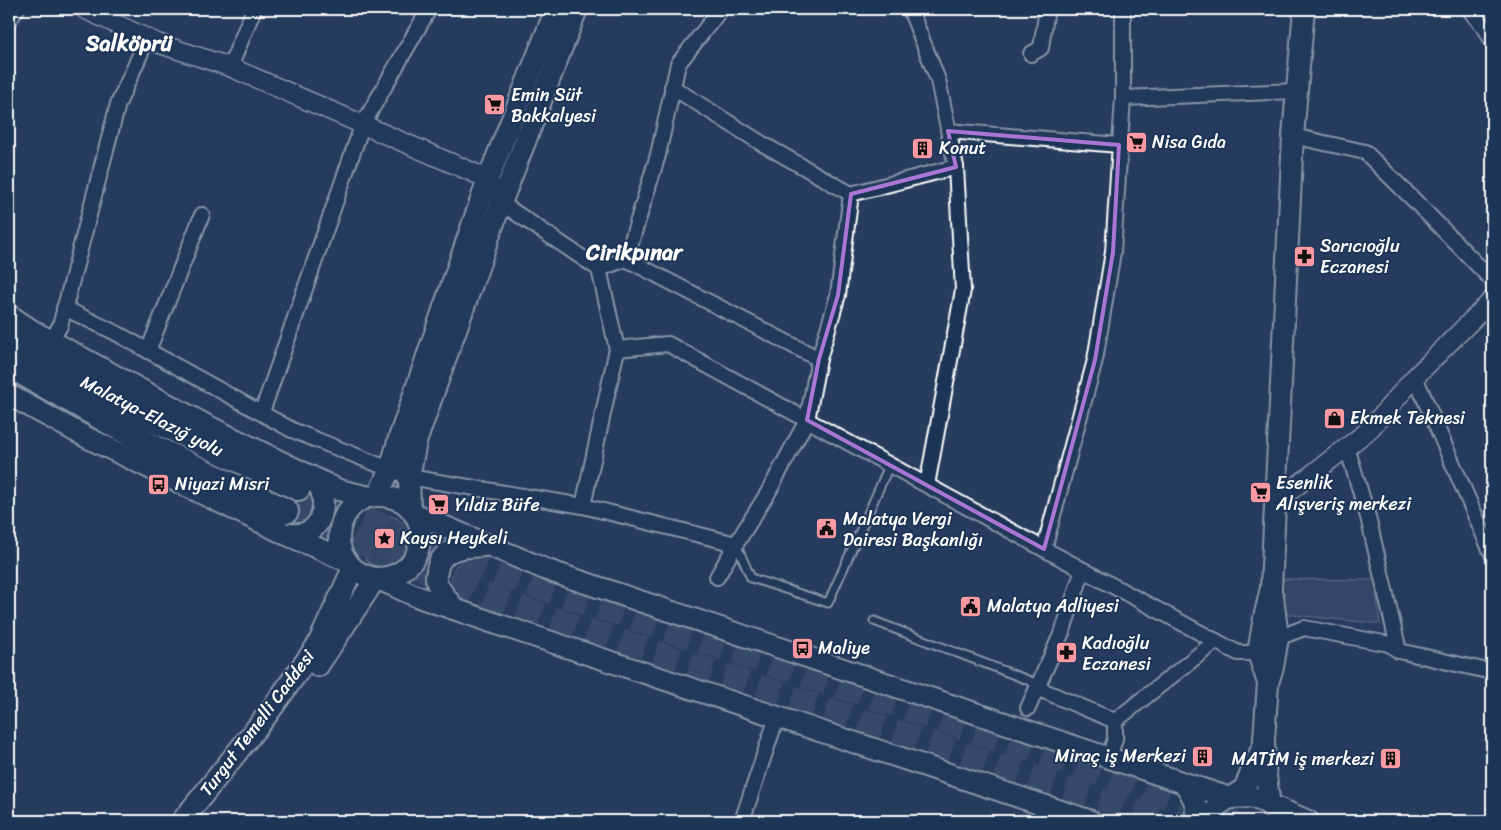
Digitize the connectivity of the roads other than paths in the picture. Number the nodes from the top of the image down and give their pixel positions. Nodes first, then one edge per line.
1 (17, 9) edge
2 (254, 9) edge
3 (428, 9) edge
4 (556, 9) edge
5 (578, 9) edge
6 (721, 9) edge
7 (910, 9) edge
8 (1046, 9) edge
9 (1123, 9) edge
10 (1304, 9) edge
11 (1469, 9) edge
12 (92, 11) edge
13 (9, 20) edge
14 (147, 39) junction
15 (1492, 41) edge
16 (1031, 54) dead end
17 (230, 67) junction
18 (672, 88) junction
19 (1296, 91) junction
20 (1123, 98) junction
21 (362, 126) junction
22 (948, 131) junction
23 (1293, 136) junction
24 (1119, 145) junction
25 (956, 167) junction
26 (488, 179) junction
27 (851, 194) junction
28 (501, 203) junction
29 (202, 215) dead end
30 (626, 259) junction
31 (599, 269) junction
32 (1492, 280) edge
33 (1492, 300) edge
34 (64, 308) junction
35 (9, 315) edge
36 (9, 339) edge
37 (51, 341) junction
38 (617, 349) junction
39 (148, 351) junction
40 (819, 360) junction
41 (9, 365) edge
42 (1415, 377) junction
43 (9, 395) edge
44 (262, 412) junction
45 (807, 420) junction
46 (1347, 447) junction
47 (890, 464) junction
48 (390, 469) junction
49 (409, 477) junction
50 (302, 481) junction
51 (928, 485) junction
52 (374, 496) junction
53 (1276, 502) junction
54 (583, 506) junction
55 (286, 511) tunnel mouth
56 (412, 511) junction
57 (285, 534) junction
58 (736, 544) junction
59 (489, 546) junction
60 (1044, 549) junction
61 (1492, 554) edge
62 (350, 565) junction
63 (1083, 570) junction
64 (716, 577) dead end
65 (376, 578) junction
66 (1271, 588) junction
67 (455, 609) junction
68 (874, 621) dead end
69 (1278, 638) junction
70 (1216, 641) junction
71 (1399, 651) junction
72 (1258, 653) junction
73 (1492, 672) edge
74 (1268, 683) junction
75 (1038, 686) junction
76 (1028, 708) dead end
77 (778, 717) junction
78 (1115, 721) junction
79 (1264, 739) junction
80 (1109, 757) junction
81 (1184, 783) junction
82 (1230, 798) junction
83 (1275, 814) edge
84 (182, 821) edge
85 (196, 821) edge
86 (742, 821) edge
87 (1091, 821) edge
88 (1194, 821) edge
89 (1206, 821) edge
90 (1308, 821) edge

1 - 13 street
2 - 17 street
3 - 21 street
4 - 26 main road
5 - 28 main road
6 - 18 street
7 - 22 street
8 - 16 street
9 - 20 street
10 - 19 main road
11 - 15 street
12 - 14 street
14 - 17 street
14 - 34 street
17 - 21 street
18 - 27 street
18 - 30 street
19 - 20 street
19 - 23 main road
20 - 24 street
21 - 26 street
21 - 44 street
22 - 24 street
22 - 25 street
23 - 32 street
23 - 53 main road
24 - 60 street
25 - 27 street
25 - 51 street
26 - 28 street
26 - 48 main road
27 - 40 street
28 - 31 street
28 - 49 main road
29 - 39 street
30 - 31 street
30 - 40 street
31 - 38 street
33 - 42 street
34 - 37 street
34 - 39 street
35 - 37 main road
36 - 50 highway, Malatya-Elazığ yolu
37 - 50 main road
38 - 45 street
38 - 54 street
39 - 44 street
40 - 45 street
41 - 55 highway
42 - 46 street
42 - 61 street
43 - 57 main road
44 - 48 street
45 - 47 street
45 - 58 street
46 - 53 street
46 - 71 street
47 - 51 street
47 - 58 lane
48 - 49 street
48 - 52 main road
49 - 54 street
49 - 56 main road
50 - 52 main road
50 - 57 main road
51 - 60 street
52 - 56 main road
52 - 62 main road
53 - 66 main road
54 - 58 street
56 - 59 main road
56 - 65 main road
57 - 62 main road
58 - 64 street
59 - 67 main road
59 - 80 main road
60 - 63 street
62 - 65 main road
62 - 84 main road, Turgut Temelli Caddesi
63 - 70 street
63 - 75 street
65 - 67 main road
65 - 85 main road, Turgut Temelli Caddesi
66 - 69 main road
66 - 72 main road
67 - 77 main road
68 - 75 lane
69 - 71 street
69 - 72 street
69 - 74 main road
70 - 72 street
70 - 78 street
71 - 73 street
72 - 74 main road
74 - 79 main road
75 - 76 street
75 - 78 street
77 - 86 street
77 - 87 main road
78 - 80 street
79 - 82 main road
79 - 83 main road
80 - 81 main road
81 - 82 main road
81 - 88 main road
82 - 83 main road
82 - 89 main road
83 - 90 main road

